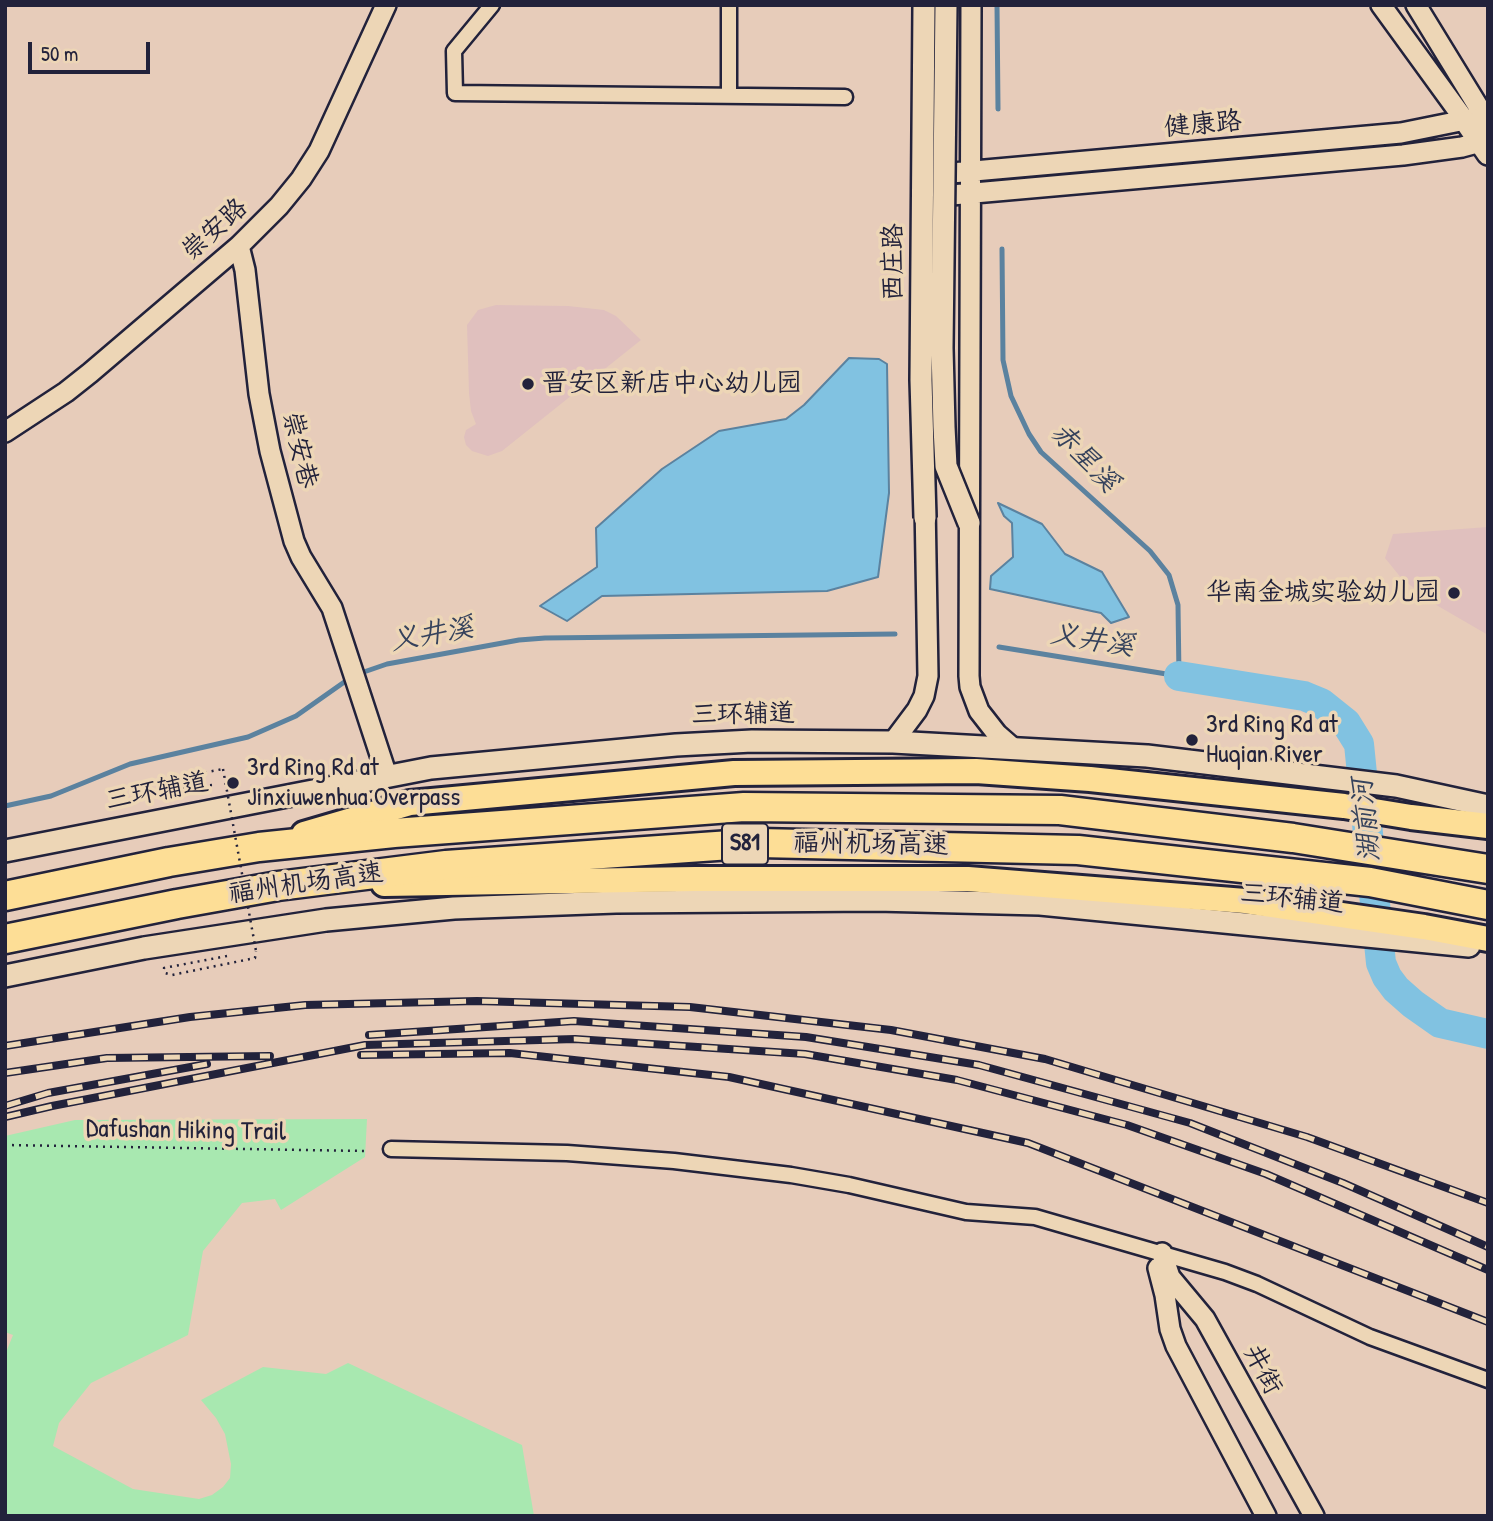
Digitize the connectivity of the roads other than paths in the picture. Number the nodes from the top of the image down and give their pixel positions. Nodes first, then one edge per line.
1 (386, 5) edge
2 (492, 5) edge
3 (729, 5) edge
4 (918, 5) edge
5 (924, 5) edge
6 (946, 5) edge
7 (971, 5) edge
8 (1381, 5) edge
9 (1416, 5) edge
10 (729, 95) junction
11 (845, 97) dead end
12 (1481, 119) edge
13 (1485, 146) edge
14 (971, 171) junction
15 (921, 175) junction
16 (971, 193) junction
17 (921, 198) junction
18 (239, 246) junction
19 (5, 432) edge
20 (925, 518) junction
21 (969, 523) junction
22 (894, 742) junction
23 (1013, 748) junction
24 (387, 776) junction
25 (1488, 806) edge
26 (1488, 826) edge
27 (259, 848) junction
28 (5, 851) edge
29 (1488, 869) edge
30 (278, 886) junction
31 (5, 896) edge
32 (1488, 905) edge
33 (1354, 925) junction
34 (1421, 934) junction
35 (5, 939) edge
36 (1488, 939) edge
37 (1488, 948) edge
38 (5, 976) edge
39 (391, 1149) dead end
40 (1157, 1252) junction
41 (1488, 1381) edge
42 (1266, 1516) edge
43 (1314, 1516) edge

1 - 18 street, 崇安路
2 - 10 street
3 - 10 street
4 - 15 street
5 - 20 main road, 西庄路, bridge
6 - 21 main road, bridge
7 - 14 street
8 - 12 street
9 - 12 street
10 - 11 street
12 - 13 main road
12 - 14 street, 健康路
13 - 16 street, 健康路
14 - 15 street, 健康路
14 - 16 street
15 - 17 street
16 - 17 street, 健康路
16 - 21 street
17 - 20 street
18 - 19 street, 崇安路
18 - 24 street, 崇安巷
20 - 22 street
21 - 23 street
22 - 23 main road, 三环辅道
22 - 24 main road, 三环辅道
23 - 25 main road, 三环辅道
24 - 28 main road, 三环辅道
26 - 27 highway
27 - 29 highway, 福州机场高速 / S81
27 - 31 highway, 福州机场高速 / S81
30 - 32 highway, 福州机场高速 / S81
30 - 33 highway
30 - 35 highway, 福州机场高速 / S81
33 - 34 highway
33 - 38 main road, 三环辅道
34 - 36 highway
34 - 37 main road
39 - 40 street
40 - 41 street
40 - 42 street
40 - 43 street, 井街

